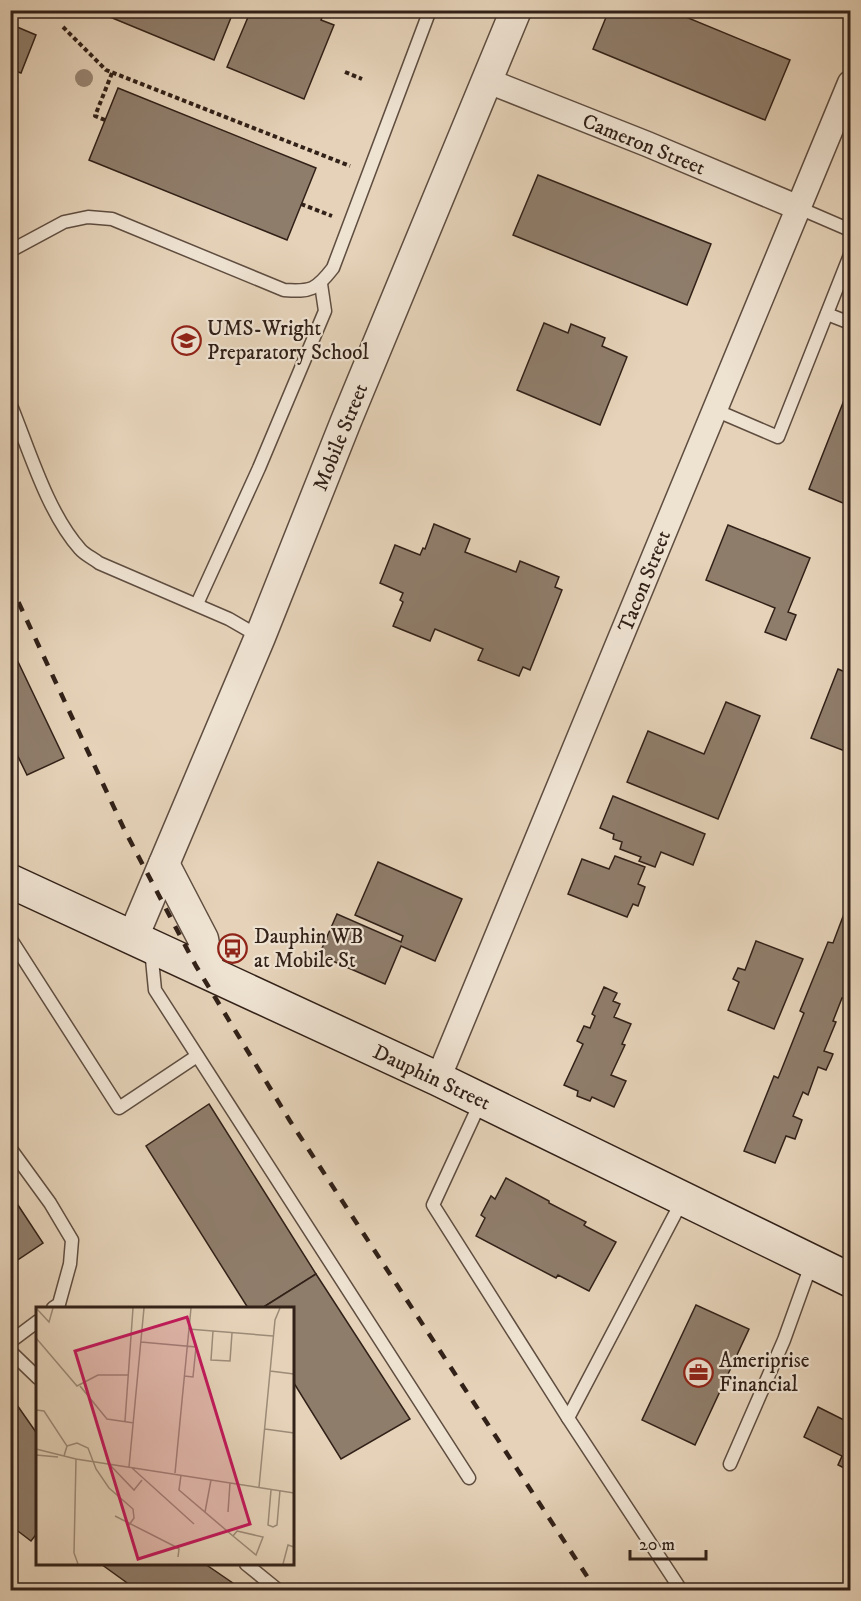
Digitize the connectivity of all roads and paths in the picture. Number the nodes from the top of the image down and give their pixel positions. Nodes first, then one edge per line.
1 (430, 10) edge
2 (516, 10) edge
3 (63, 27) dead end
4 (345, 72) dead end
5 (112, 73) junction
6 (362, 79) dead end
7 (488, 81) junction
8 (849, 90) edge
9 (105, 120) dead end
10 (350, 166) dead end
11 (301, 204) dead end
12 (798, 208) junction
13 (332, 216) dead end
14 (850, 230) edge
15 (10, 251) edge
16 (850, 255) edge
17 (321, 284) junction
18 (827, 314) junction
19 (850, 323) edge
20 (10, 403) edge
21 (715, 410) junction
22 (197, 604) junction
23 (260, 637) junction
24 (164, 864) junction
25 (10, 881) edge
26 (10, 938) edge
27 (142, 941) junction
28 (209, 972) junction
29 (197, 1056) junction
30 (438, 1078) junction
31 (482, 1100) junction
32 (10, 1148) edge
33 (683, 1198) junction
34 (812, 1261) junction
35 (850, 1280) edge
36 (54, 1307) edge
37 (36, 1322) edge
38 (10, 1342) edge
39 (10, 1351) edge
40 (36, 1376) edge
41 (568, 1418) junction
42 (730, 1464) dead end
43 (469, 1478) dead end
44 (248, 1565) edge
45 (278, 1590) edge
46 (681, 1590) edge

1 - 17 lane
2 - 7 street, Mobile Street
3 - 5 path
4 - 6 path
5 - 9 path
5 - 10 path
7 - 12 street, Cameron Street
7 - 23 street, Mobile Street
8 - 12 street, Tacon Street
11 - 13 path
12 - 14 lane
12 - 21 street, Tacon Street
15 - 17 lane
16 - 18 lane
17 - 22 lane
18 - 19 lane
18 - 21 lane
20 - 22 lane
21 - 30 street, Tacon Street
22 - 23 lane
23 - 24 street, Mobile Street
24 - 27 street, Mobile Street
24 - 28 street
25 - 27 main road, Dauphin Street
26 - 29 lane
27 - 28 main road, Dauphin Street
27 - 29 lane
28 - 30 main road, Dauphin Street
29 - 43 lane
30 - 31 main road, Dauphin Street
31 - 33 main road, Dauphin Street
31 - 41 lane
32 - 36 lane
33 - 34 main road, Dauphin Street
33 - 41 lane
34 - 35 main road, Dauphin Street
34 - 42 lane
37 - 38 lane
39 - 40 lane
41 - 46 lane
44 - 45 lane

